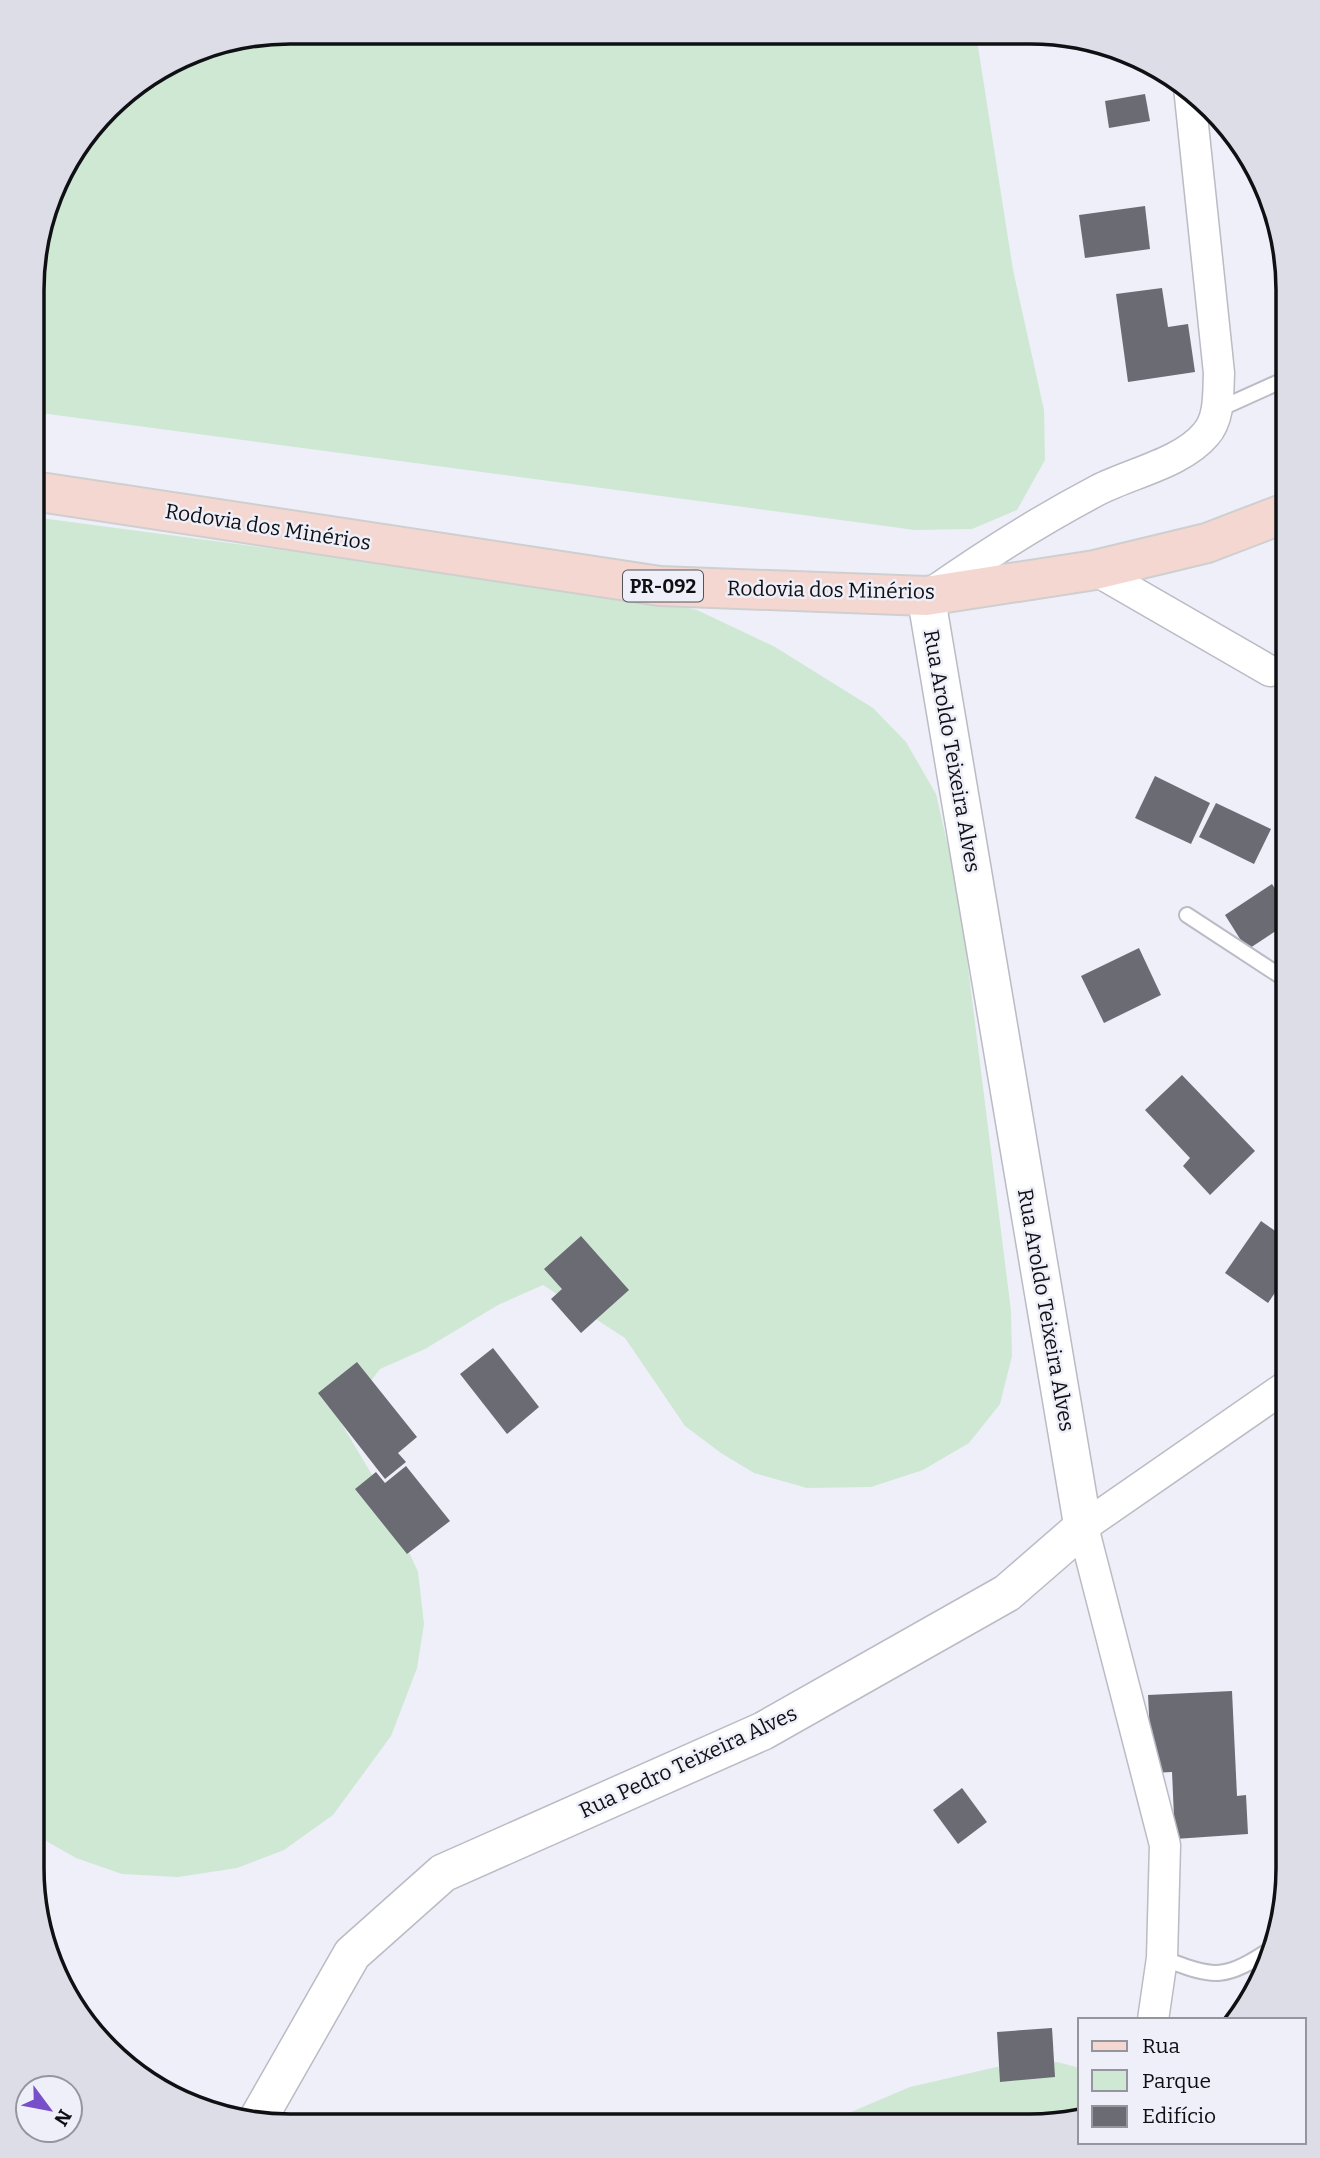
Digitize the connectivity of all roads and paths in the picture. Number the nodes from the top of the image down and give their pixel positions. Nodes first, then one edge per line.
1 (1191, 104) edge
2 (1276, 384) edge
3 (1217, 410) junction
4 (44, 493) edge
5 (1276, 517) edge
6 (1095, 570) junction
7 (926, 596) junction
8 (1270, 671) dead end
9 (1187, 915) dead end
10 (1276, 973) edge
11 (1276, 1393) edge
12 (1083, 1527) junction
13 (1259, 1957) edge
14 (1162, 1958) junction
15 (1153, 2018) edge
16 (262, 2113) edge

1 - 3 street
2 - 3 lane
3 - 7 street
4 - 7 main road, Rodovia dos Minérios / PR-092
5 - 6 main road, Rodovia dos Minérios / PR-092
6 - 7 main road, Rodovia dos Minérios / PR-092
6 - 8 street
7 - 12 street, Rua Aroldo Teixeira Alves
9 - 10 lane
11 - 12 street, Rua Pedro Teixeira Alves
12 - 14 street, Rua Aroldo Teixeira Alves
12 - 16 street, Rua Pedro Teixeira Alves
13 - 14 lane
14 - 15 street, Rua Aroldo Teixeira Alves

